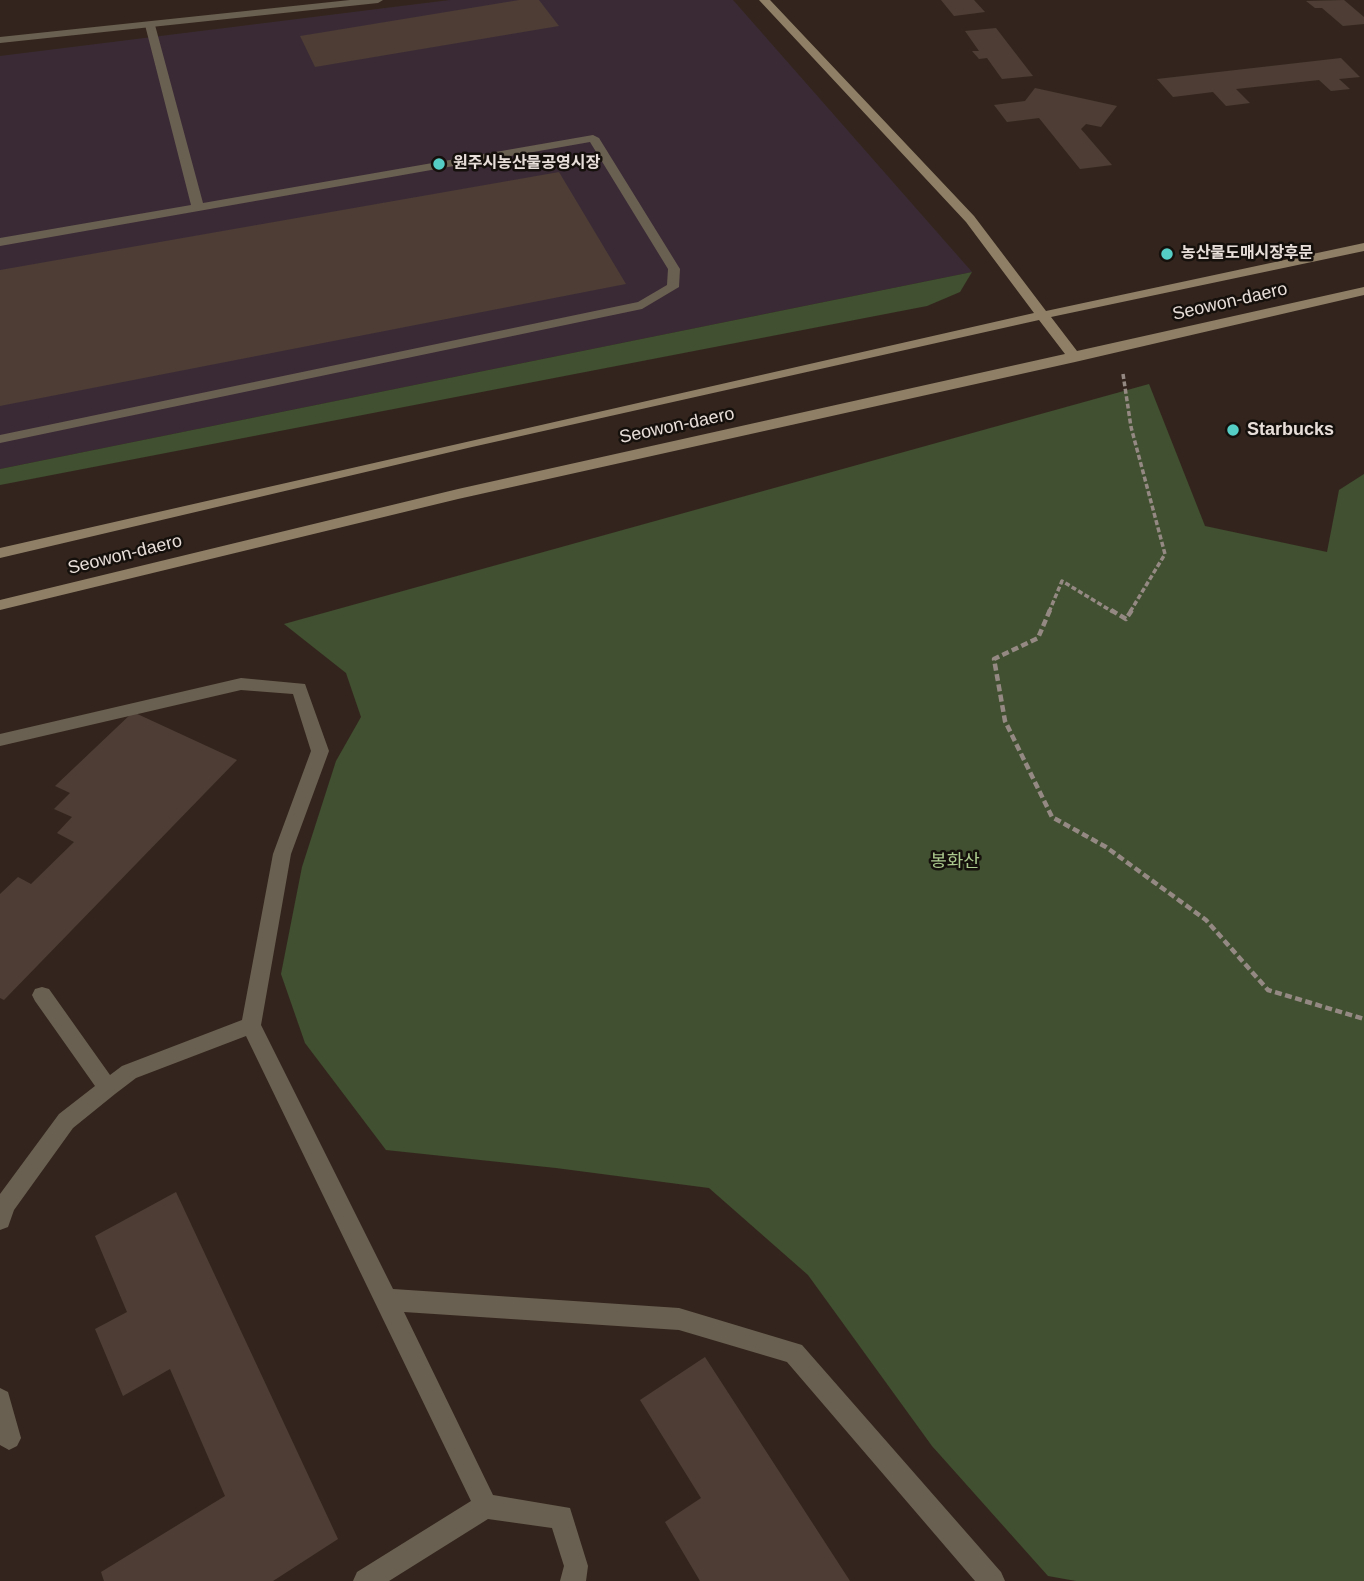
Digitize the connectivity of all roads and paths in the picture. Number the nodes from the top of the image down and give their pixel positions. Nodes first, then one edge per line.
1 (376, 0) edge
2 (764, 0) edge
3 (150, 25) junction
4 (0, 40) edge
5 (198, 208) junction
6 (0, 242) edge
7 (1364, 247) edge
8 (1364, 291) edge
9 (1043, 315) junction
10 (1111, 349) junction
11 (1075, 358) junction
12 (0, 439) edge
13 (0, 553) edge
14 (0, 605) edge
15 (0, 740) edge
16 (42, 995) dead end
17 (1364, 1019) edge
18 (251, 1025) junction
19 (108, 1088) junction
20 (0, 1220) edge
21 (386, 1300) junction
22 (0, 1400) edge
23 (9, 1438) dead end
24 (486, 1506) junction
25 (366, 1581) edge
26 (573, 1581) edge
27 (992, 1581) edge

1 - 3 street
2 - 9 street
3 - 4 street
3 - 5 street
5 - 6 street
5 - 12 street
7 - 9 street, Seowon-daero
8 - 10 street, Seowon-daero
9 - 11 street
9 - 13 street, Seowon-daero
10 - 11 street, Seowon-daero
10 - 17 path
11 - 14 street, Seowon-daero
15 - 18 street
16 - 19 street
18 - 19 street
18 - 21 street
19 - 20 street
21 - 24 street
21 - 27 street
22 - 23 street
24 - 25 street
24 - 26 street

